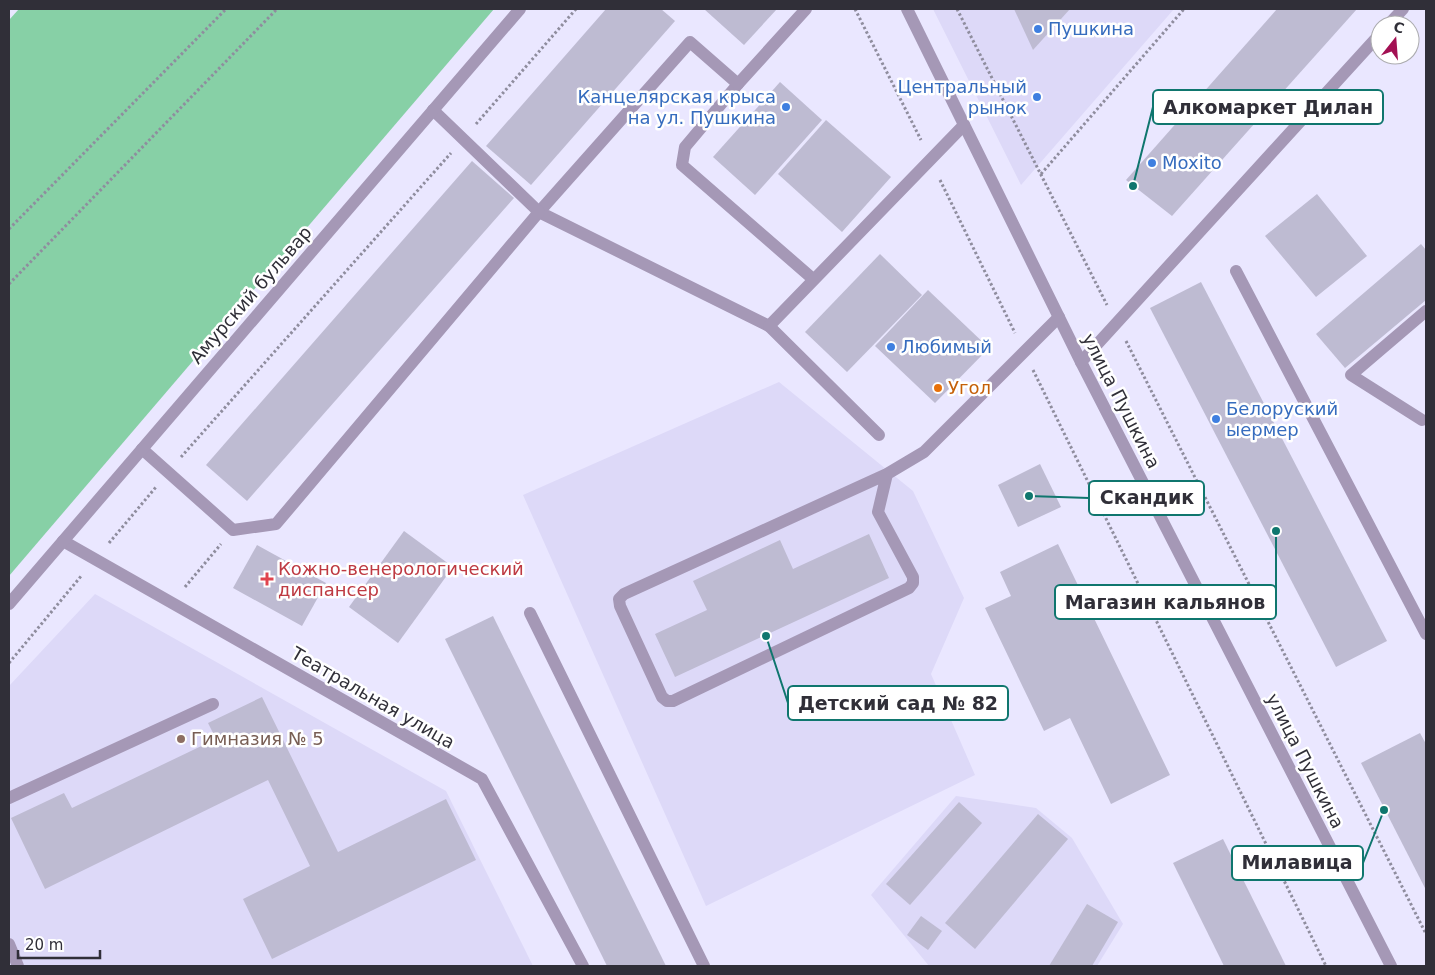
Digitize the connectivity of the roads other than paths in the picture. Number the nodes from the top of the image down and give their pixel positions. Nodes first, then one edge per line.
1 (520, 9) edge
2 (806, 9) edge
3 (907, 9) edge
4 (1370, 45) edge
5 (738, 84) junction
6 (432, 110) junction
7 (964, 124) junction
8 (539, 212) junction
9 (1236, 270) dead end
10 (813, 279) junction
11 (1426, 311) edge
12 (1059, 317) junction
13 (769, 326) junction
14 (1081, 362) junction
15 (1425, 422) edge
16 (879, 435) dead end
17 (142, 448) junction
18 (887, 474) junction
19 (63, 540) junction
20 (9, 604) edge
21 (530, 613) dead end
22 (1426, 634) edge
23 (213, 704) dead end
24 (9, 798) edge
25 (9, 944) edge
26 (18, 966) edge
27 (583, 966) edge
28 (704, 966) edge
29 (1391, 966) edge

1 - 6 street, Амурский бульвар
2 - 5 street
3 - 7 street, улица Пушкина
4 - 14 street
5 - 8 street
5 - 10 street
6 - 8 street
6 - 17 street, Амурский бульвар
7 - 10 street
7 - 12 street, улица Пушкина
8 - 13 street
8 - 17 street
9 - 22 street
10 - 13 street
11 - 15 street
12 - 14 street, улица Пушкина
12 - 18 street
13 - 16 street
14 - 29 street, улица Пушкина
17 - 19 street, Амурский бульвар
18 - 18 street
19 - 20 street, Амурский бульвар
19 - 27 street, Театральная улица
21 - 28 street
23 - 24 street
25 - 26 street

